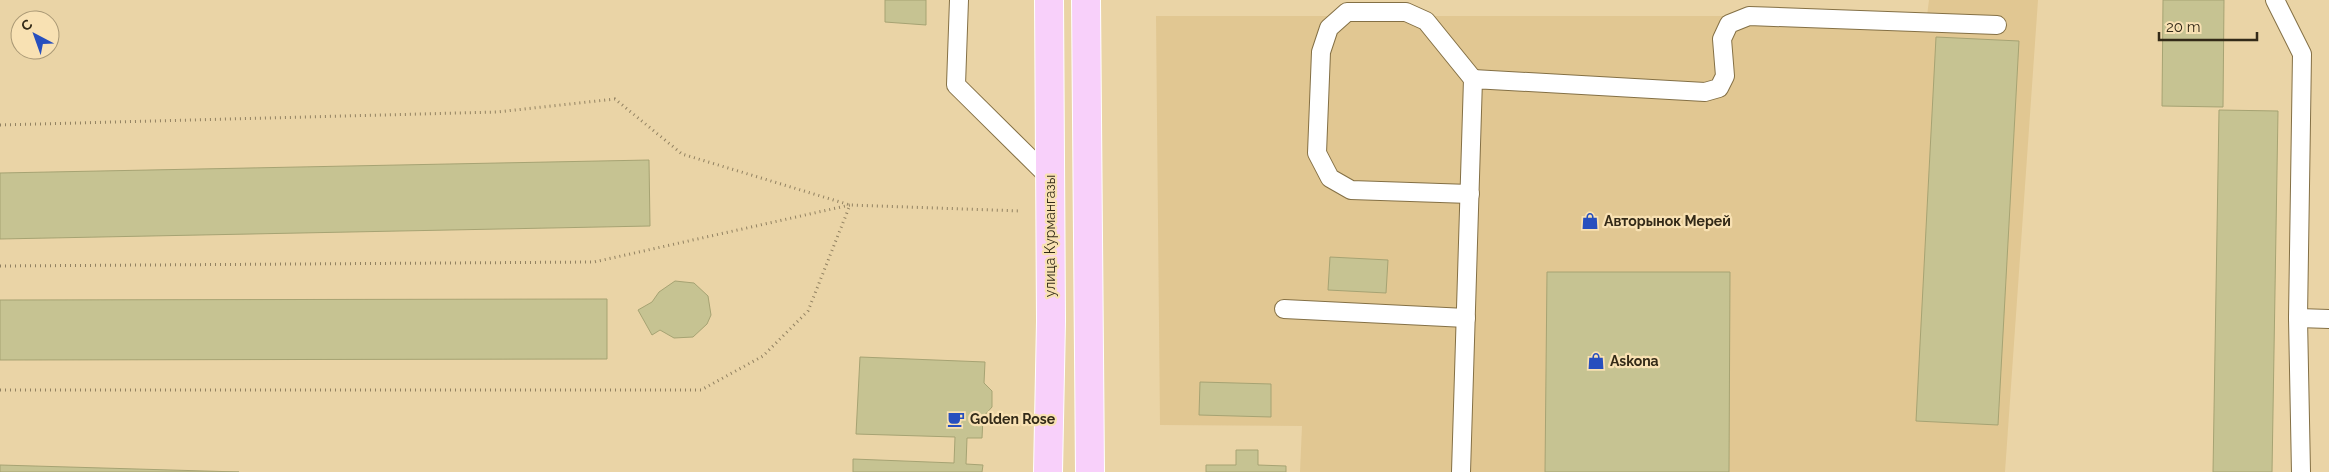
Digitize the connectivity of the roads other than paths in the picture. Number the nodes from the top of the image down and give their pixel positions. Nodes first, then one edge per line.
1 (959, 0) edge
2 (1049, 0) edge
3 (1086, 0) edge
4 (2275, 0) edge
5 (1997, 24) dead end
6 (1473, 80) junction
7 (1086, 159) junction
8 (1050, 168) junction
9 (1470, 194) junction
10 (1284, 309) dead end
11 (1466, 318) junction
12 (2298, 318) junction
13 (2329, 319) edge
14 (1048, 463) edge
15 (1089, 463) edge
16 (1461, 472) edge
17 (2301, 472) edge

1 - 8 lane
2 - 8 main road, улица Курмангазы
3 - 7 main road
4 - 12 lane
5 - 6 lane
6 - 9 lane
6 - 9 lane
7 - 8 main road
7 - 15 main road
8 - 14 main road, улица Курмангазы
9 - 11 lane
10 - 11 lane
11 - 16 lane
12 - 13 lane
12 - 17 lane
14 - 15 main road

